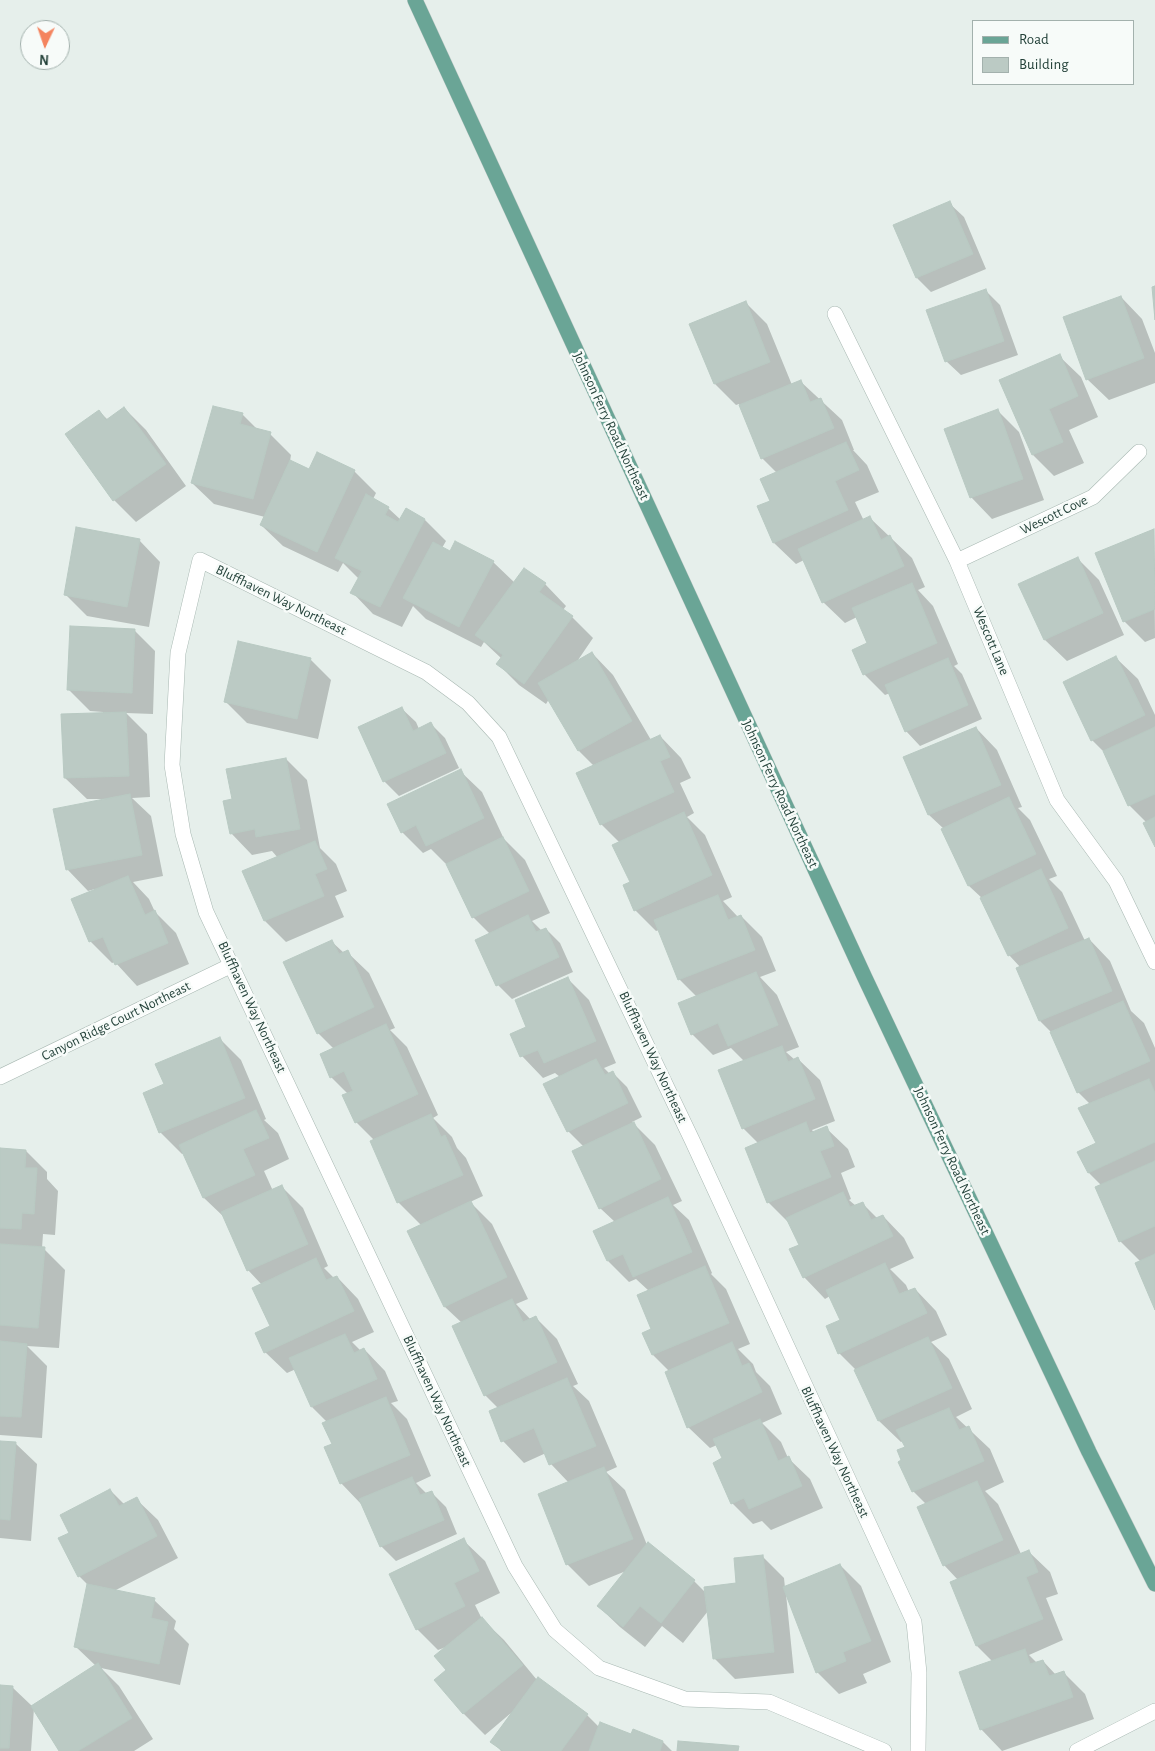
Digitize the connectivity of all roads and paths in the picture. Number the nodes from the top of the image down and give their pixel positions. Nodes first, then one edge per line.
1 (415, 0) edge
2 (835, 314) dead end
3 (1139, 452) dead end
4 (957, 561) junction
5 (1155, 962) edge
6 (232, 965) junction
7 (0, 1077) edge
8 (1155, 1584) edge
9 (1155, 1711) edge
10 (884, 1751) edge
11 (918, 1751) edge
12 (1077, 1751) edge

1 - 8 main road, Johnson Ferry Road Northeast
2 - 4 street, Wescott Lane
3 - 4 street, Wescott Cove
4 - 5 street, Wescott Lane
6 - 7 street, Canyon Ridge Court Northeast
6 - 10 street, Bluffhaven Way Northeast
6 - 11 street, Bluffhaven Way Northeast
9 - 12 street

